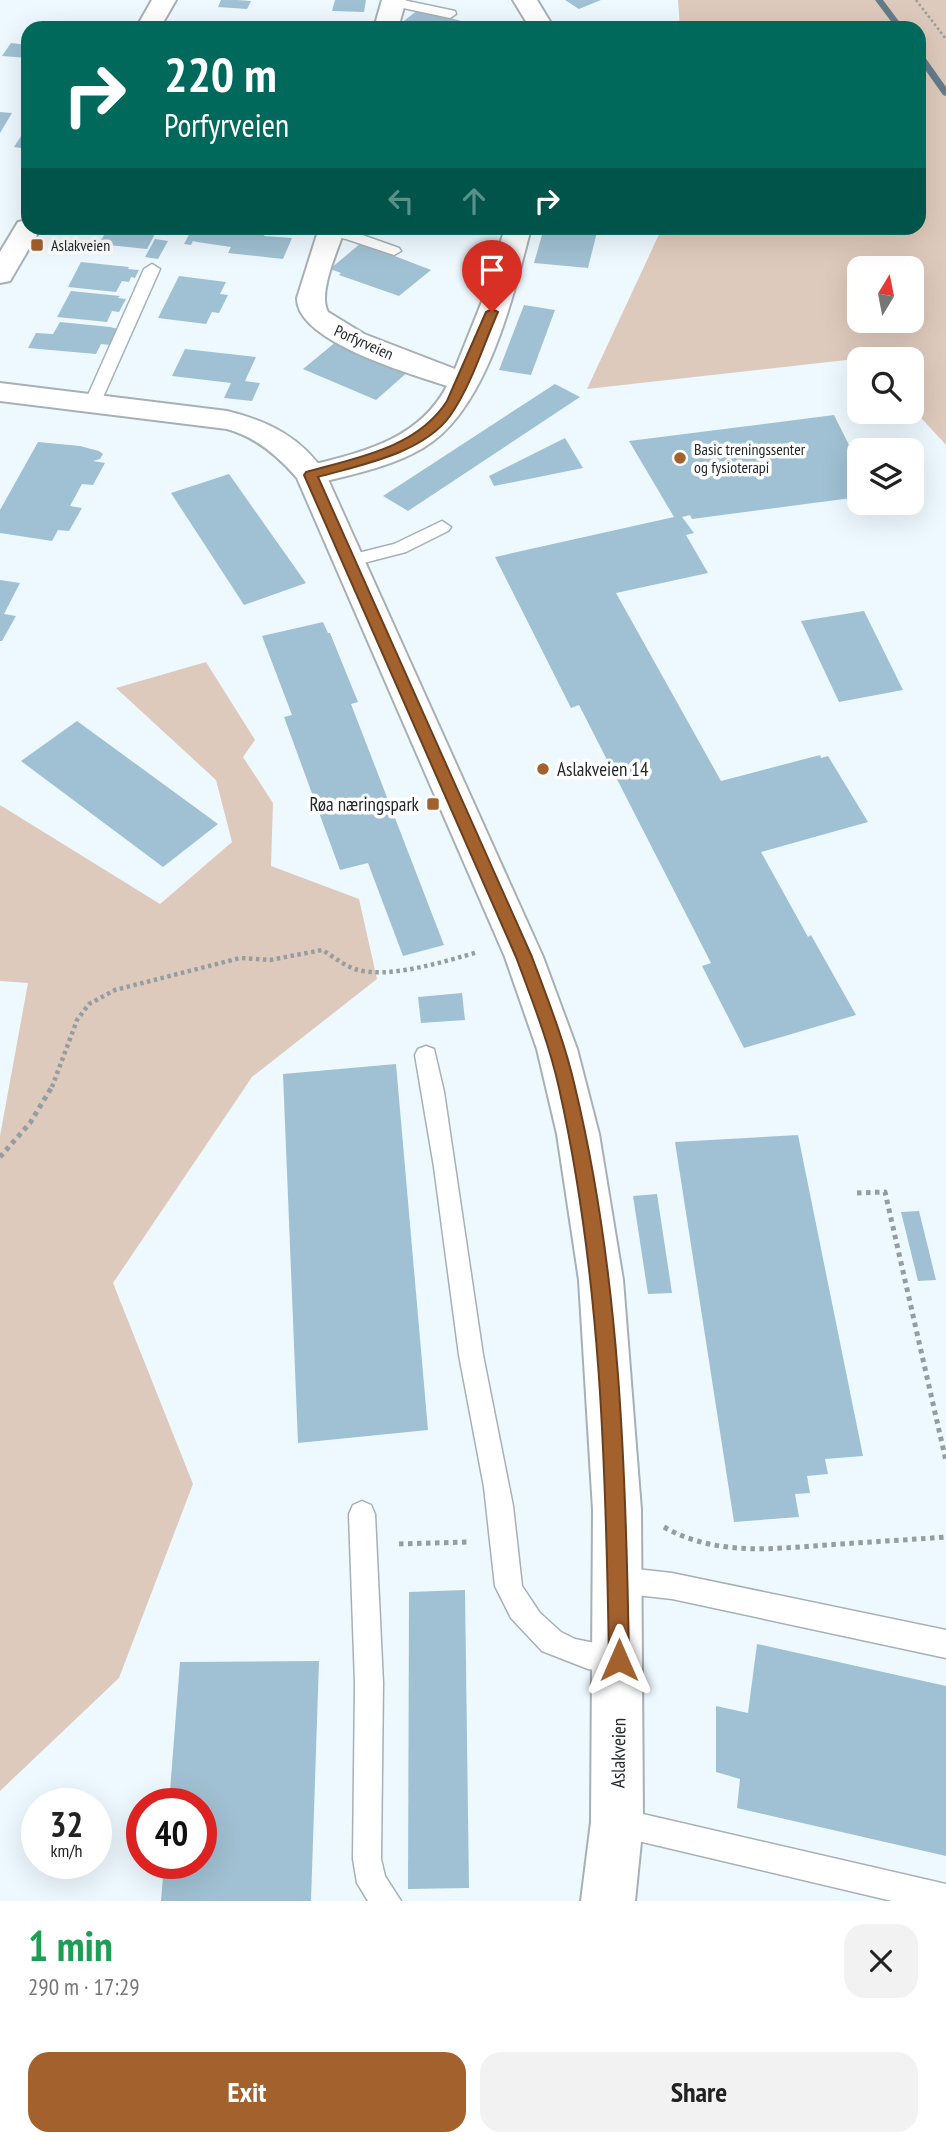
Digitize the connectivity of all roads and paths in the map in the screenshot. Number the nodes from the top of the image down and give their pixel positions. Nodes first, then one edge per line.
1 (164, 0) edge
2 (525, 0) edge
3 (916, 0) edge
4 (394, 1) edge
5 (450, 14) dead end
6 (152, 21) edge
7 (388, 21) edge
8 (538, 21) edge
9 (946, 39) edge
10 (24, 235) edge
11 (330, 235) edge
12 (352, 235) edge
13 (516, 235) edge
14 (394, 251) dead end
15 (152, 269) dead end
16 (0, 275) edge
17 (463, 382) junction
18 (0, 393) edge
19 (92, 404) junction
20 (311, 475) junction
21 (442, 527) dead end
22 (348, 561) junction
23 (517, 941) junction
24 (426, 1055) dead end
25 (0, 1157) edge
26 (857, 1193) dead end
27 (946, 1461) edge
28 (617, 1510) junction
29 (362, 1514) dead end
30 (946, 1537) edge
31 (476, 1542) dead end
32 (399, 1544) dead end
33 (618, 1580) junction
34 (946, 1644) edge
35 (619, 1660) junction
36 (617, 1822) junction
37 (946, 1899) edge
38 (386, 1901) edge
39 (608, 1901) edge

1 - 6 street
2 - 8 street
3 - 9 path
4 - 5 lane
4 - 7 street
10 - 16 street
11 - 17 street, Porfyrveien
12 - 14 lane
13 - 17 street
15 - 19 lane
17 - 20 street
18 - 19 street, Aslakveien
19 - 20 street, Aslakveien
20 - 22 street, Aslakveien
21 - 22 lane
22 - 23 street, Aslakveien
23 - 25 path
23 - 28 street, Aslakveien
24 - 35 lane
26 - 27 path
28 - 30 path
28 - 33 street, Aslakveien
29 - 38 lane
31 - 32 path
33 - 34 lane
33 - 35 street, Aslakveien
35 - 36 street, Aslakveien
36 - 37 lane
36 - 39 street, Aslakveien

